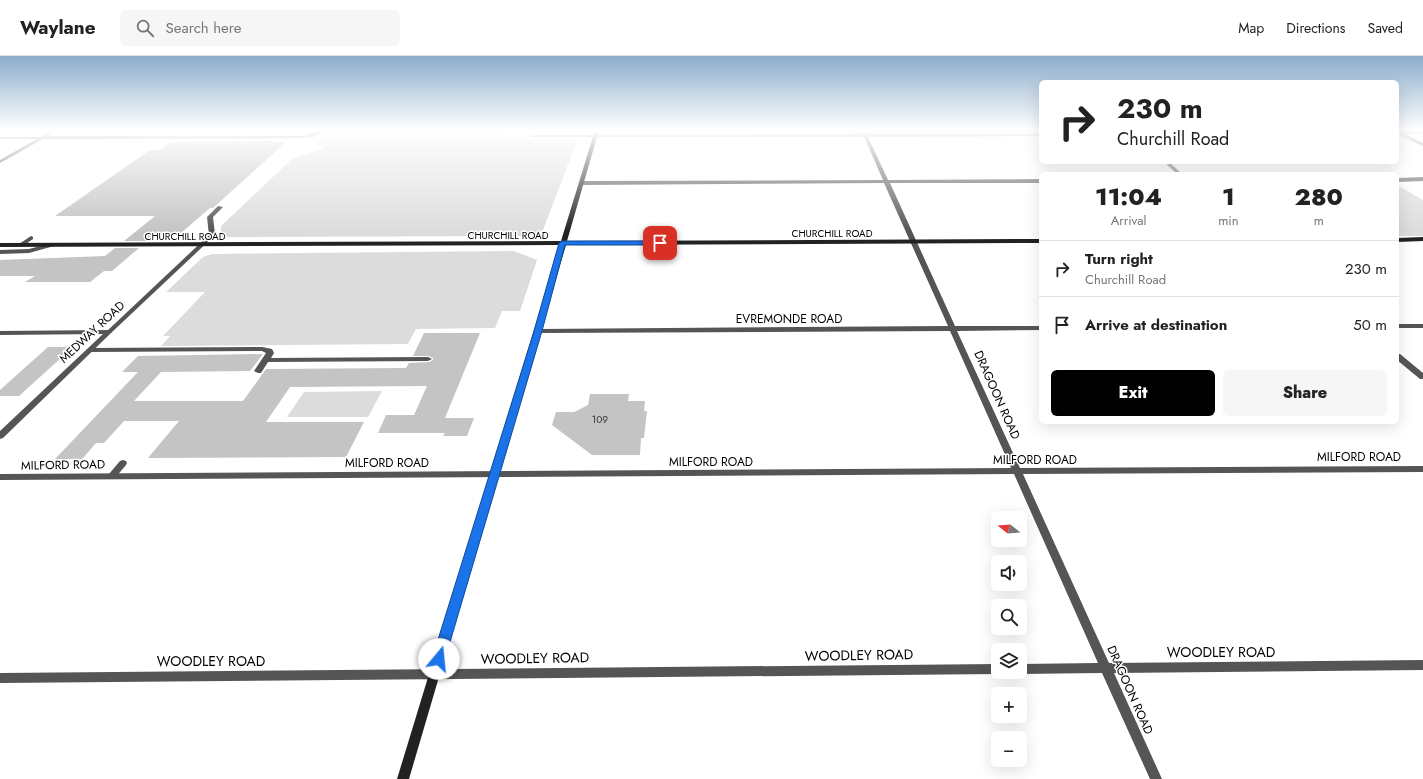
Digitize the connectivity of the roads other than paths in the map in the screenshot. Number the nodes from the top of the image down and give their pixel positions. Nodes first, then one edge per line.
1 (588, 164) edge
2 (878, 164) edge
3 (1168, 164) edge
4 (1178, 172) edge
5 (1399, 180) edge
6 (1423, 180) edge
7 (1039, 181) edge
8 (886, 182) junction
9 (582, 183) junction
10 (220, 206) dead end
11 (31, 238) dead end
12 (1399, 240) edge
13 (1423, 240) edge
14 (1039, 241) edge
15 (913, 242) junction
16 (562, 243) junction
17 (0, 245) edge
18 (21, 245) junction
19 (52, 245) junction
20 (202, 245) junction
21 (0, 252) edge
22 (1399, 326) edge
23 (1423, 326) edge
24 (1039, 328) edge
25 (953, 329) junction
26 (538, 331) junction
27 (109, 332) junction
28 (0, 333) edge
29 (90, 350) junction
30 (1399, 358) edge
31 (428, 359) dead end
32 (266, 360) junction
33 (258, 371) dead end
34 (1423, 377) edge
35 (0, 436) edge
36 (123, 463) dead end
37 (1423, 469) edge
38 (1018, 472) junction
39 (494, 475) junction
40 (112, 476) junction
41 (0, 478) edge
42 (1423, 665) edge
43 (1106, 668) junction
44 (991, 669) edge
45 (1027, 669) edge
46 (434, 674) junction
47 (0, 678) edge
48 (403, 779) edge
49 (1156, 779) edge

1 - 9 street
2 - 8 street, DRAGOON ROAD
3 - 4 street
5 - 6 street
7 - 8 street
8 - 9 street
8 - 15 street, DRAGOON ROAD
9 - 16 street
10 - 20 street, MEDWAY ROAD
11 - 18 street
12 - 13 street
14 - 15 street, CHURCHILL ROAD
15 - 16 street, CHURCHILL ROAD
15 - 25 street, DRAGOON ROAD
16 - 20 street, CHURCHILL ROAD
16 - 26 street
17 - 18 street, CHURCHILL ROAD
18 - 19 street, CHURCHILL ROAD
19 - 20 street, CHURCHILL ROAD
19 - 21 street
20 - 27 street, MEDWAY ROAD
22 - 23 street
24 - 25 street, EVREMONDE ROAD
25 - 26 street, EVREMONDE ROAD
25 - 38 street, DRAGOON ROAD
26 - 39 street
27 - 28 street
27 - 29 street, MEDWAY ROAD
29 - 32 street
29 - 35 street, MEDWAY ROAD
30 - 34 street
31 - 32 street
32 - 33 street
36 - 40 street
37 - 38 street, MILFORD ROAD
38 - 39 street, MILFORD ROAD
38 - 43 street, DRAGOON ROAD
39 - 40 street, MILFORD ROAD
39 - 46 street
40 - 41 street, MILFORD ROAD
42 - 43 street, WOODLEY ROAD
43 - 45 street, WOODLEY ROAD
43 - 49 street, DRAGOON ROAD
44 - 46 street, WOODLEY ROAD
46 - 47 street, WOODLEY ROAD
46 - 48 street

